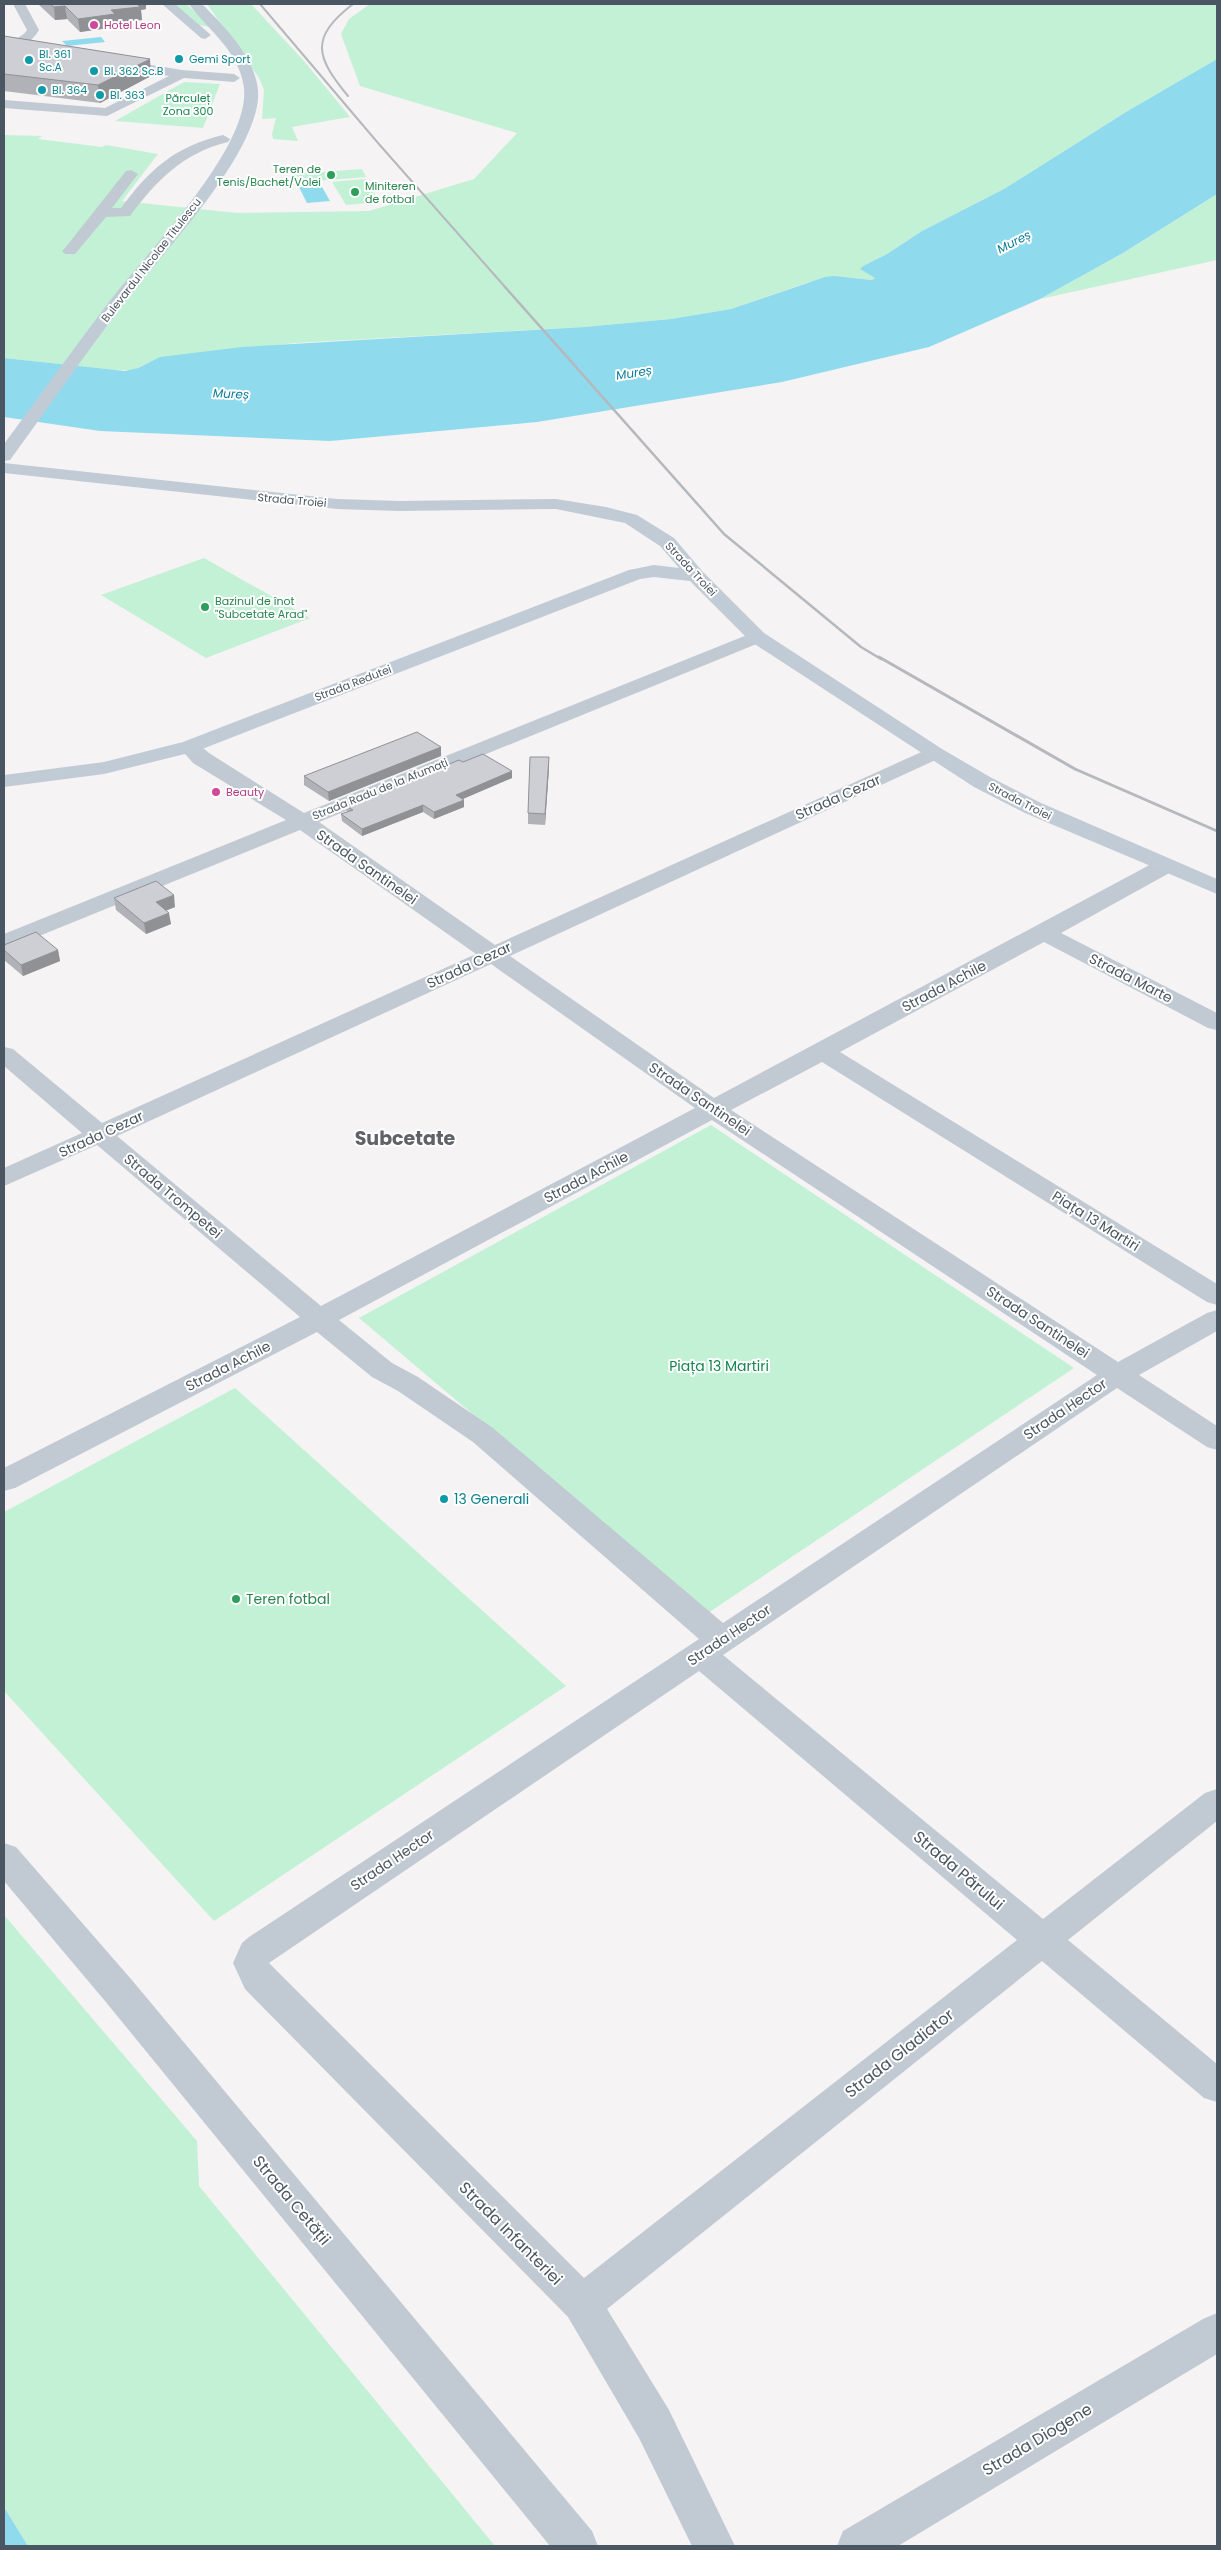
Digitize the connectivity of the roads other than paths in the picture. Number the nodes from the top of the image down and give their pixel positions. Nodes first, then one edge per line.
1 (19, 4) edge
2 (168, 4) edge
3 (194, 4) edge
4 (8, 46) edge
5 (31, 49) edge
6 (98, 60) edge
7 (182, 74) junction
8 (236, 89) junction
9 (4, 104) edge
10 (223, 139) junction
11 (131, 174) dead end
12 (195, 182) dead end
13 (187, 202) junction
14 (102, 212) junction
15 (70, 251) dead end
16 (4, 433) edge
17 (4, 456) edge
18 (4, 468) edge
19 (696, 576) junction
20 (757, 637) junction
21 (190, 747) junction
22 (935, 753) junction
23 (4, 781) edge
24 (301, 820) junction
25 (1165, 866) junction
26 (1217, 887) edge
27 (1044, 933) junction
28 (4, 942) edge
29 (492, 954) junction
30 (1217, 1023) edge
31 (822, 1051) junction
32 (4, 1054) edge
33 (714, 1110) junction
34 (101, 1134) junction
35 (4, 1178) edge
36 (1217, 1296) edge
37 (319, 1319) junction
38 (1217, 1319) edge
39 (1118, 1374) junction
40 (1217, 1440) edge
41 (4, 1481) edge
42 (711, 1647) junction
43 (1217, 1802) edge
44 (4, 1856) edge
45 (1042, 1940) junction
46 (251, 1963) joint
47 (1217, 2086) edge
48 (582, 2304) junction
49 (1217, 2332) edge
50 (577, 2546) edge
51 (714, 2546) edge
52 (858, 2546) edge

1 - 4 street
2 - 8 main road
3 - 13 main road, Bulevardul Nicolae Titulescu
4 - 5 street
6 - 7 street
7 - 8 street
7 - 9 street
8 - 10 main road, Bulevardul Nicolae Titulescu
10 - 12 main road, Bulevardul Nicolae Titulescu
10 - 14 street
11 - 14 street
13 - 16 main road, Bulevardul Nicolae Titulescu
13 - 17 main road, Bulevardul Nicolae Titulescu
14 - 15 street
18 - 19 main road, Strada Troiei
19 - 20 main road, Strada Troiei
19 - 21 main road, Strada Redutei
20 - 22 main road, Strada Troiei
20 - 24 street, Strada Radu de la Afumați
21 - 23 main road, Strada Redutei
21 - 24 street, Strada Santinelei
22 - 25 main road, Strada Troiei
22 - 29 street, Strada Cezar
24 - 28 street, Strada Radu de la Afumați
24 - 29 street, Strada Santinelei
25 - 26 main road, Strada Troiei
25 - 27 street, Strada Achile
27 - 30 street, Strada Marte
27 - 31 street, Strada Achile
29 - 33 street, Strada Santinelei
29 - 34 street, Strada Cezar
31 - 33 street, Strada Achile
31 - 36 street, Piața 13 Martiri
32 - 34 street, Strada Trompetei
33 - 37 street, Strada Achile
33 - 39 street, Strada Santinelei
34 - 35 street, Strada Cezar
34 - 37 street, Strada Trompetei
37 - 41 street, Strada Achile
37 - 42 street
38 - 39 street, Strada Hector
39 - 40 street, Strada Santinelei
39 - 42 street, Strada Hector
42 - 45 street, Strada Părului
42 - 46 street, Strada Hector
43 - 45 street, Strada Gladiator
44 - 50 street, Strada Cetății
45 - 47 street, Strada Părului
45 - 48 street, Strada Gladiator
46 - 48 street, Strada Infanteriei
48 - 51 street, Strada Infanteriei
49 - 52 street, Strada Diogene

